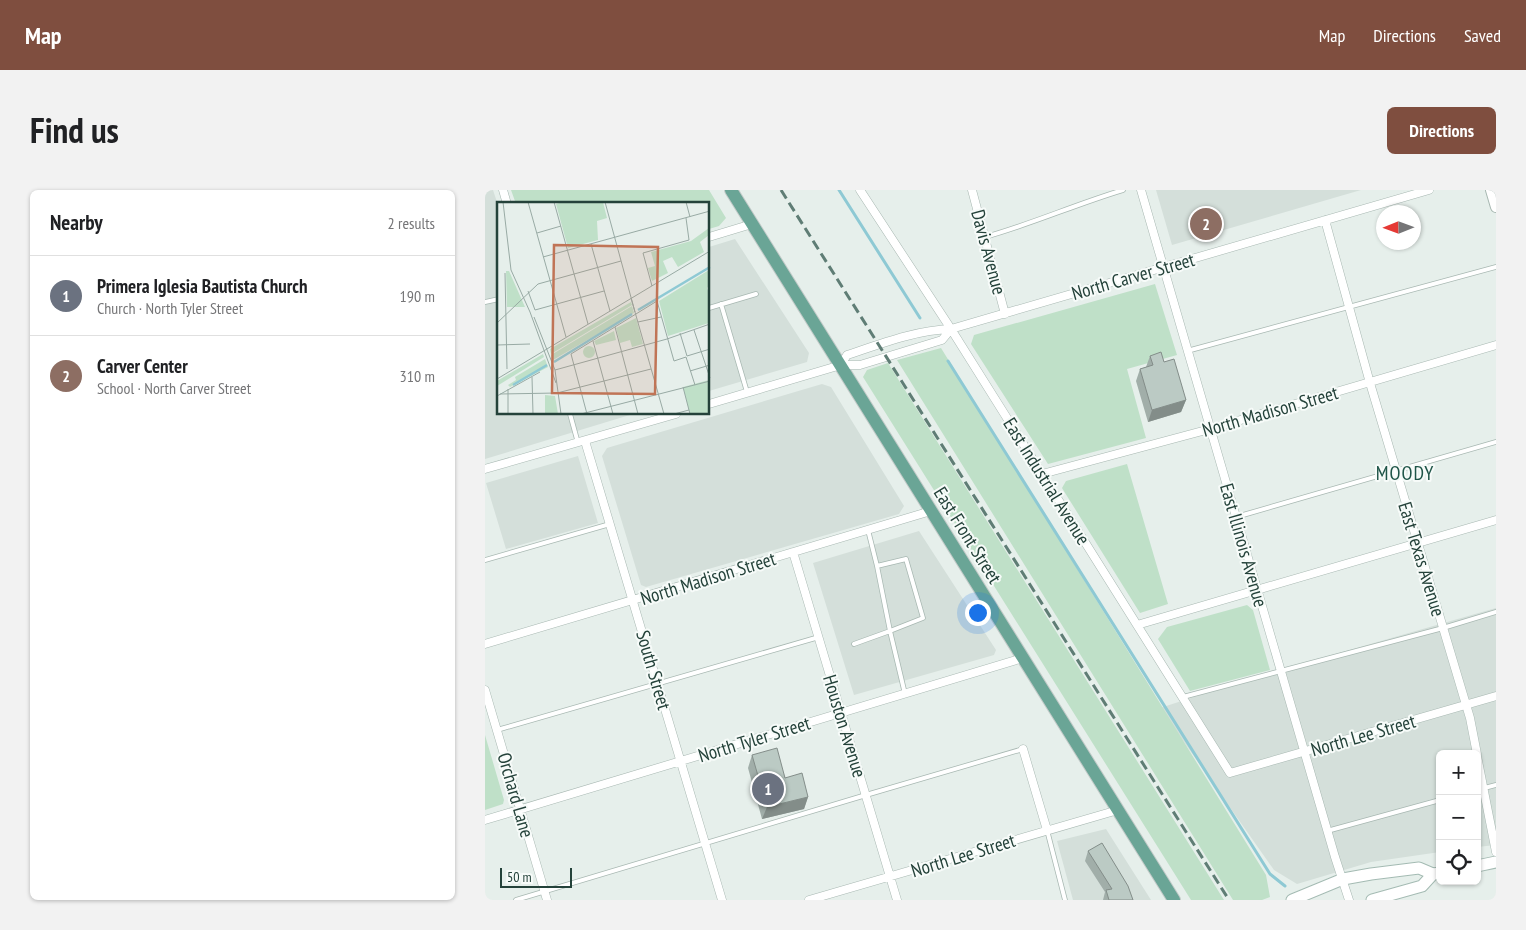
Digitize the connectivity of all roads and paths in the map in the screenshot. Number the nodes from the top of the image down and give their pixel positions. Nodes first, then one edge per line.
1 (731, 190) edge
2 (860, 190) edge
3 (972, 190) edge
4 (1123, 190) edge
5 (1141, 190) edge
6 (1429, 190) edge
7 (1491, 190) edge
8 (1496, 207) edge
9 (1325, 220) junction
10 (752, 224) junction
11 (710, 237) edge
12 (985, 237) junction
13 (1163, 267) junction
14 (1496, 267) edge
15 (757, 294) dead end
16 (721, 304) junction
17 (1349, 307) junction
18 (710, 308) edge
19 (1005, 314) junction
20 (951, 330) junction
21 (1496, 345) edge
22 (1187, 351) junction
23 (841, 365) junction
24 (1370, 383) junction
25 (747, 392) junction
26 (710, 404) edge
27 (570, 415) edge
28 (673, 415) edge
29 (1210, 429) junction
30 (582, 442) junction
31 (1496, 442) edge
32 (485, 469) edge
33 (1396, 472) junction
34 (1042, 474) junction
35 (931, 511) junction
36 (1236, 517) junction
37 (1496, 520) edge
38 (610, 524) junction
39 (868, 530) junction
40 (1417, 544) junction
41 (793, 552) junction
42 (485, 560) edge
43 (877, 566) junction
44 (1257, 590) junction
45 (633, 600) junction
46 (1496, 612) edge
47 (1137, 625) junction
48 (1443, 628) junction
49 (891, 631) junction
50 (819, 637) junction
51 (485, 644) edge
52 (854, 644) dead end
53 (1023, 658) junction
54 (1281, 671) junction
55 (657, 683) junction
56 (485, 690) edge
57 (905, 694) junction
58 (1496, 696) edge
59 (1183, 697) junction
60 (1466, 705) junction
61 (841, 713) junction
62 (497, 730) junction
63 (1023, 750) joint
64 (1476, 750) edge
65 (1304, 752) junction
66 (680, 762) junction
67 (1230, 773) joint
68 (1496, 785) edge
69 (1481, 789) edge
70 (1481, 793) edge
71 (866, 795) junction
72 (1436, 801) edge
73 (520, 810) junction
74 (1118, 810) junction
75 (485, 820) edge
76 (1047, 830) junction
77 (1327, 831) junction
78 (705, 844) junction
79 (1496, 852) edge
80 (1496, 862) edge
81 (1481, 865) edge
82 (1436, 873) edge
83 (890, 876) junction
84 (1343, 879) junction
85 (545, 896) edge
86 (517, 900) edge
87 (722, 900) edge
88 (809, 900) edge
89 (897, 900) edge
90 (1065, 900) edge
91 (1174, 900) edge
92 (1292, 900) edge
93 (1349, 900) edge
94 (1372, 900) edge

1 - 10 main road, East Front Street
2 - 20 street, East Industrial Avenue
3 - 12 street, Davis Avenue
4 - 12 lane
5 - 13 street, East Illinois Avenue
6 - 9 street, North Carver Street
7 - 8 street
9 - 13 street, North Carver Street
9 - 17 street, East Texas Avenue
10 - 11 street
10 - 23 main road, East Front Street
12 - 19 street, Davis Avenue
13 - 19 street, North Carver Street
13 - 22 street, East Illinois Avenue
14 - 17 lane
15 - 16 lane
16 - 18 lane
16 - 25 lane
17 - 22 lane
17 - 24 street, East Texas Avenue
19 - 20 street, North Carver Street
20 - 23 street, North Carver Street
20 - 23 street, North Carver Street
20 - 34 street, East Industrial Avenue
21 - 24 street, North Madison Street
22 - 29 street, East Illinois Avenue
23 - 25 street, North Carver Street
23 - 35 main road, East Front Street
24 - 29 street, North Madison Street
24 - 33 street, East Texas Avenue
25 - 26 street, North Carver Street
27 - 30 lane
28 - 30 street
29 - 34 street, North Madison Street
29 - 36 street, East Illinois Avenue
30 - 32 street
30 - 38 street, South Street
31 - 33 lane
33 - 36 lane
33 - 40 street, East Texas Avenue
34 - 47 street, East Industrial Avenue
35 - 39 street, North Madison Street
35 - 53 main road, East Front Street
36 - 44 street, East Illinois Avenue
37 - 40 street
38 - 42 lane
38 - 45 street, South Street
39 - 41 street, North Madison Street
39 - 43 lane
40 - 44 street
40 - 48 street, East Texas Avenue
41 - 45 street, North Madison Street
41 - 50 street, Houston Avenue
43 - 49 lane
43 - 49 lane
44 - 47 street
44 - 54 street, East Illinois Avenue
45 - 51 street, North Madison Street
45 - 55 street, South Street
46 - 48 lane
47 - 59 street, East Industrial Avenue
48 - 54 lane
48 - 60 street, East Texas Avenue
49 - 52 lane
49 - 57 lane
50 - 55 lane
50 - 61 street, Houston Avenue
53 - 57 street, North Tyler Street
53 - 74 main road, East Front Street
54 - 59 lane
54 - 65 street, East Illinois Avenue
55 - 62 lane
55 - 66 street, South Street
56 - 62 street, Orchard Lane
57 - 61 street, North Tyler Street
58 - 60 street, North Lee Street
59 - 67 street, East Industrial Avenue
60 - 64 street, East Texas Avenue
60 - 65 street, North Lee Street
61 - 66 street, North Tyler Street
61 - 71 street, Houston Avenue
62 - 73 street, Orchard Lane
63 - 71 lane
63 - 76 street
65 - 67 street, North Lee Street
65 - 77 street, East Illinois Avenue
66 - 73 street, North Tyler Street
66 - 78 street, South Street
68 - 69 lane
70 - 79 street, East Texas Avenue
71 - 78 lane
71 - 83 street, Houston Avenue
72 - 77 lane
73 - 75 street, North Tyler Street
73 - 85 street, Orchard Lane
74 - 76 street, North Lee Street
74 - 91 main road, East Front Street
76 - 83 street, North Lee Street
76 - 90 lane
77 - 84 street, East Illinois Avenue
78 - 85 lane
78 - 87 street, South Street
80 - 81 main road
82 - 84 main road
82 - 94 main road
83 - 88 street, North Lee Street
83 - 89 street, Houston Avenue
84 - 92 main road
84 - 93 street, East Illinois Avenue
85 - 86 lane

